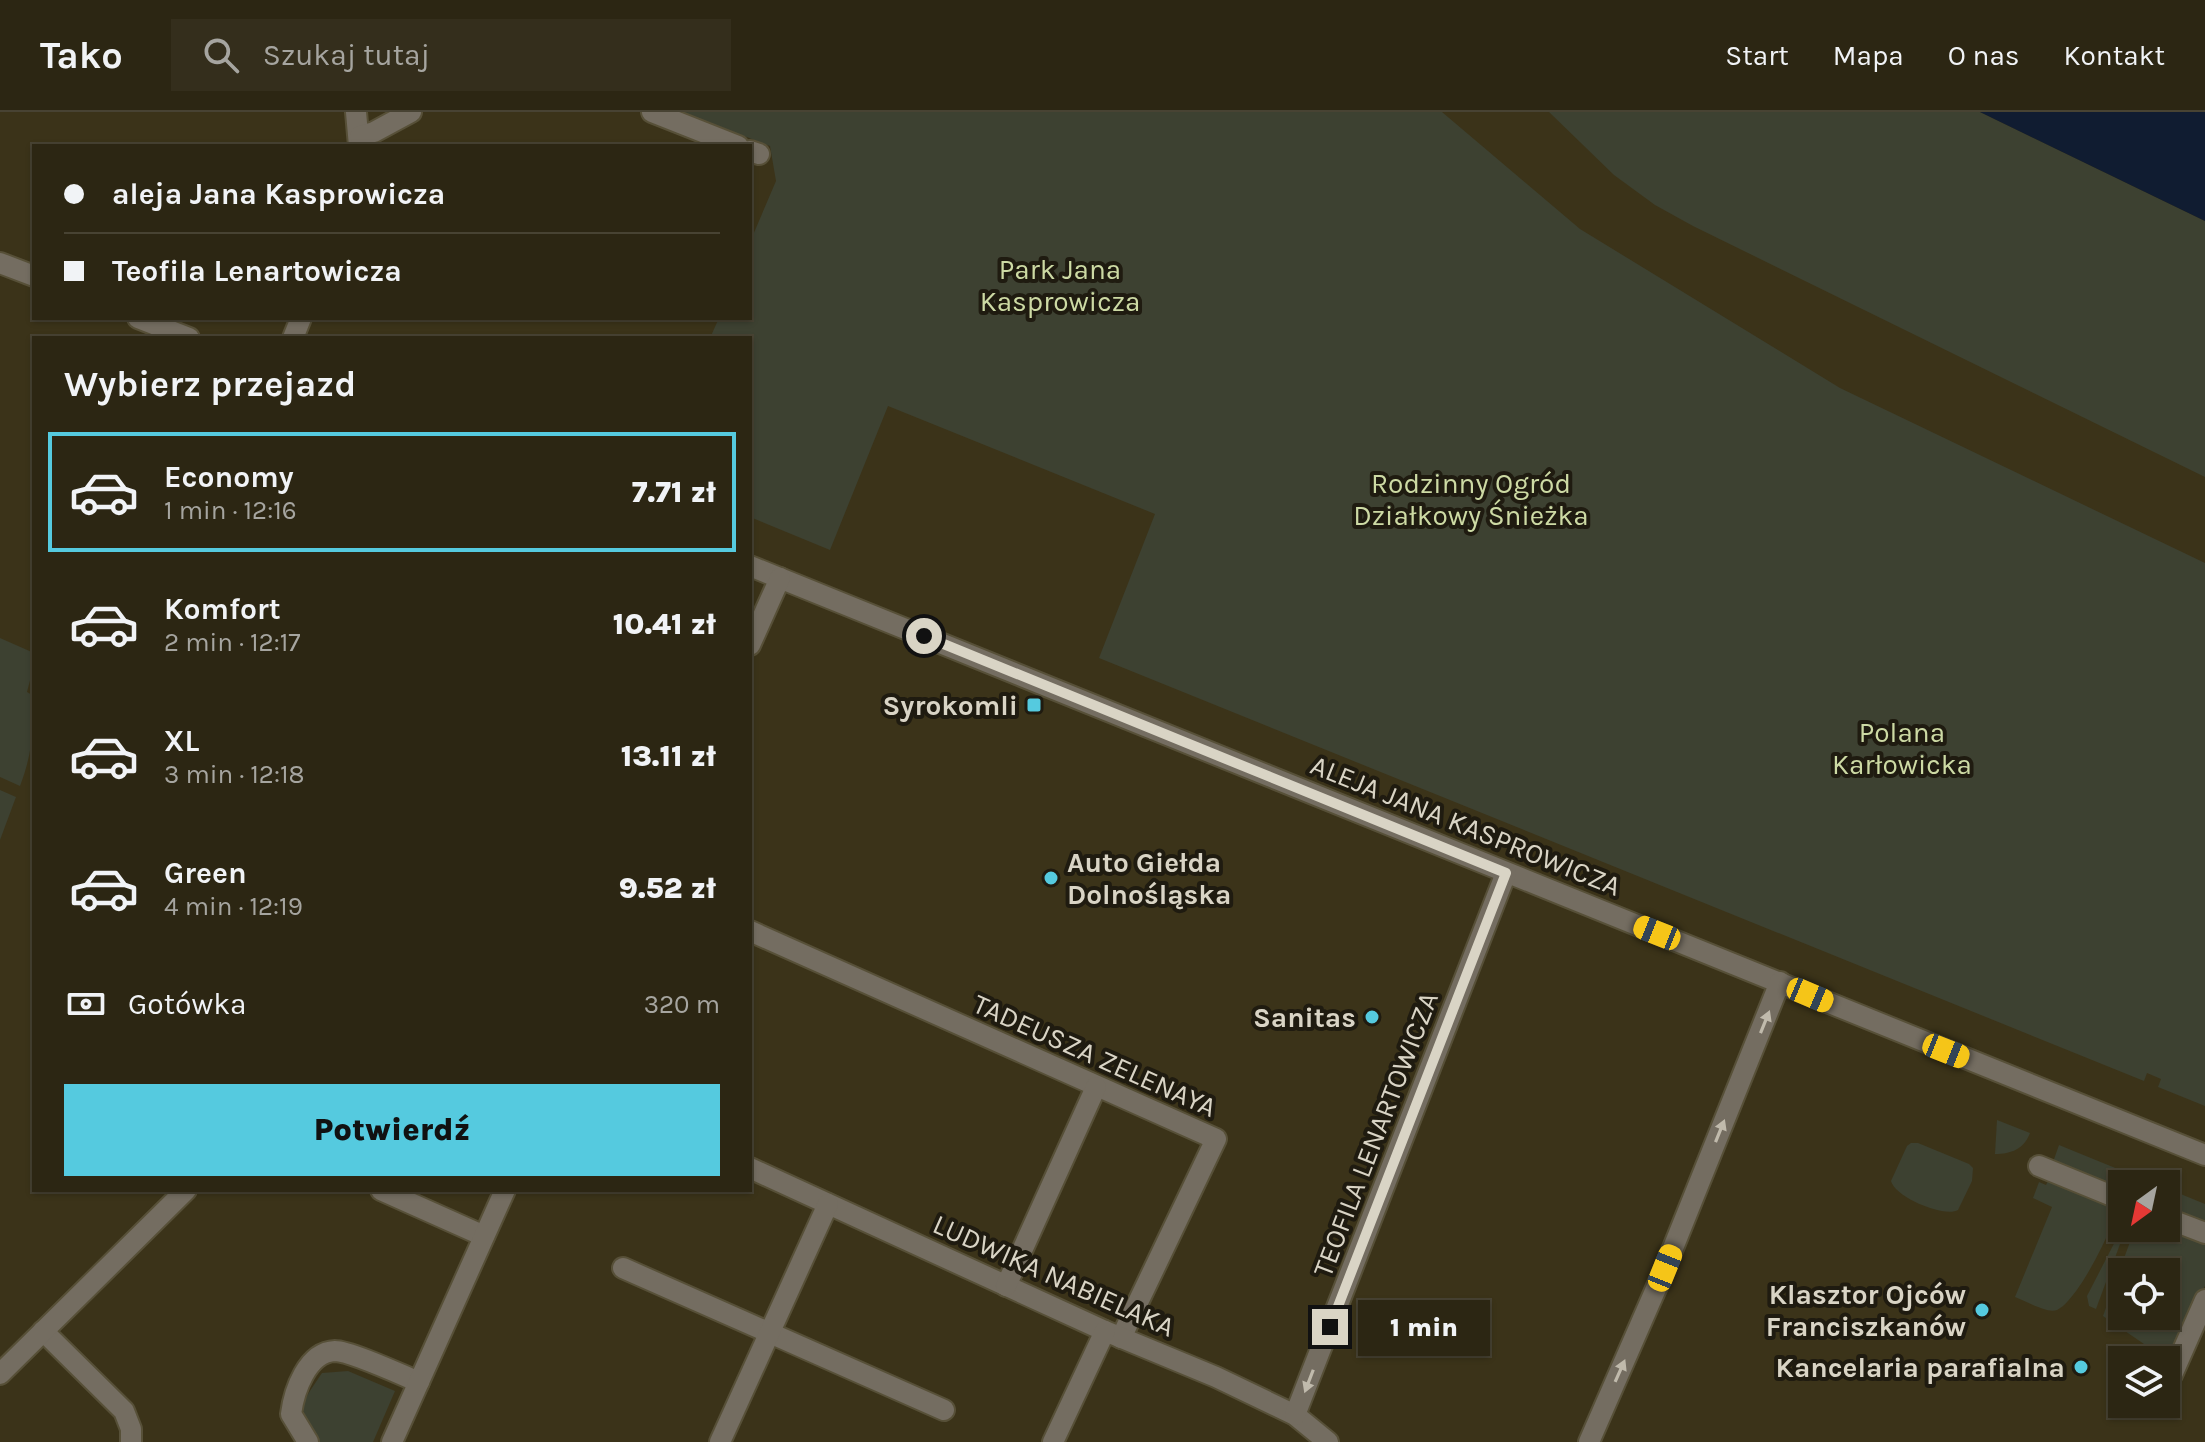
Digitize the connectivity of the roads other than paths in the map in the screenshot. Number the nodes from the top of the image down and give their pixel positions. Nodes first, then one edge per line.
1 (356, 112) edge
2 (411, 112) edge
3 (652, 112) edge
4 (359, 141) edge
5 (733, 144) edge
6 (0, 263) edge
7 (32, 275) edge
8 (143, 320) edge
9 (184, 336) edge
10 (752, 567) edge
11 (780, 578) junction
12 (752, 641) edge
13 (1506, 873) junction
14 (752, 932) edge
15 (1780, 982) junction
16 (1096, 1087) junction
17 (2205, 1155) edge
18 (2039, 1166) dead end
19 (752, 1169) edge
20 (184, 1192) edge
21 (385, 1192) edge
22 (504, 1192) edge
23 (2108, 1194) edge
24 (828, 1204) junction
25 (2180, 1223) edge
26 (2205, 1233) edge
27 (484, 1236) junction
28 (623, 1268) dead end
29 (1006, 1286) junction
30 (2205, 1300) edge
31 (43, 1331) junction
32 (770, 1333) junction
33 (1113, 1334) junction
34 (2180, 1357) edge
35 (0, 1374) edge
36 (419, 1382) junction
37 (944, 1410) dead end
38 (1295, 1415) junction
39 (131, 1442) edge
40 (308, 1442) edge
41 (392, 1442) edge
42 (720, 1442) edge
43 (1053, 1442) edge
44 (1328, 1442) edge
45 (1589, 1442) edge

1 - 4 street
2 - 4 street
3 - 5 street
6 - 7 street
8 - 9 street
10 - 11 street, ALEJA JANA KASPROWICZA
11 - 12 street
11 - 13 street, ALEJA JANA KASPROWICZA
13 - 15 street, ALEJA JANA KASPROWICZA
13 -> 38 street, TEOFILA LENARTOWICZA
14 - 16 street, TADEUSZA ZELENAYA
15 - 17 street, ALEJA JANA KASPROWICZA
45 -> 15 street
16 - 29 street
16 - 33 street, TADEUSZA ZELENAYA
18 - 23 street
19 - 24 street, LUDWIKA NABIELAKA
20 - 31 street
21 - 27 street
22 - 27 street
24 - 29 street, LUDWIKA NABIELAKA
24 - 32 street
25 - 26 street
27 - 36 street
28 - 32 street
29 - 33 street, LUDWIKA NABIELAKA
30 - 34 street
31 - 35 street
31 - 39 street
32 - 37 street
32 - 42 street
33 - 38 street, LUDWIKA NABIELAKA
33 - 43 street
36 - 40 street
36 - 41 street
38 - 44 street, LUDWIKA NABIELAKA

